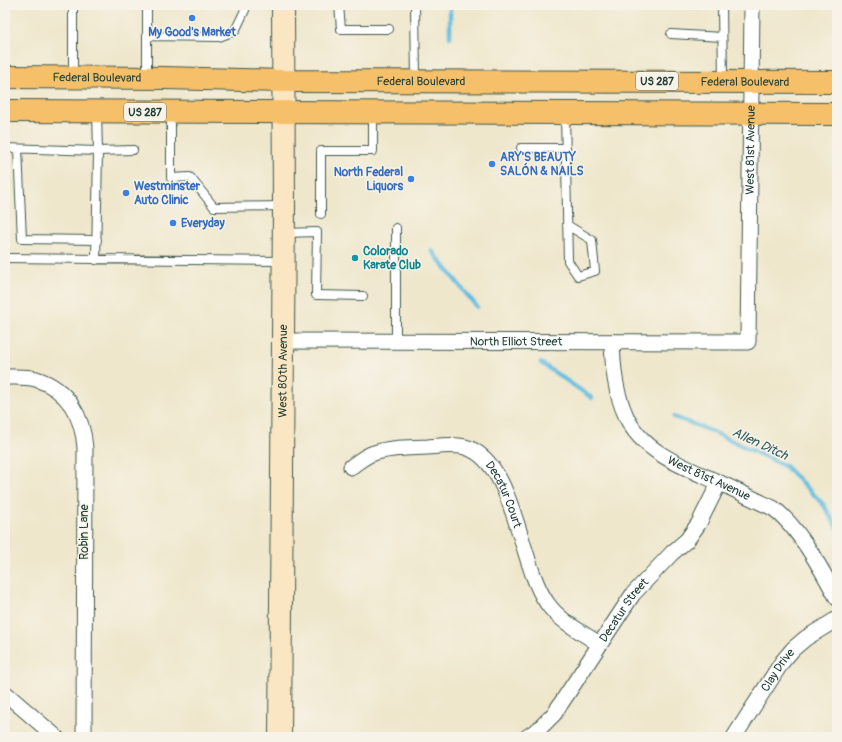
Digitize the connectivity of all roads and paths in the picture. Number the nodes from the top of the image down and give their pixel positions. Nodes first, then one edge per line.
1 (73, 5) edge
2 (148, 5) edge
3 (245, 5) edge
4 (283, 5) edge
5 (340, 5) edge
6 (415, 5) edge
7 (722, 5) edge
8 (752, 5) edge
9 (388, 29) dead end
10 (672, 34) dead end
11 (147, 36) junction
12 (722, 37) junction
13 (5, 77) edge
14 (73, 78) junction
15 (147, 78) junction
16 (284, 81) junction
17 (416, 81) junction
18 (723, 81) junction
19 (752, 81) junction
20 (837, 82) edge
21 (5, 111) edge
22 (97, 111) junction
23 (171, 112) junction
24 (284, 112) junction
25 (373, 112) junction
26 (565, 112) junction
27 (752, 113) junction
28 (837, 114) edge
29 (5, 148) edge
30 (521, 148) dead end
31 (566, 148) junction
32 (18, 149) junction
33 (133, 150) dead end
34 (98, 151) junction
35 (284, 206) junction
36 (321, 214) dead end
37 (567, 225) junction
38 (396, 228) dead end
39 (284, 233) junction
40 (97, 240) junction
41 (5, 258) edge
42 (96, 260) junction
43 (283, 261) junction
44 (363, 296) dead end
45 (283, 341) junction
46 (396, 341) junction
47 (612, 342) junction
48 (748, 342) joint
49 (5, 377) edge
50 (350, 467) dead end
51 (719, 482) junction
52 (837, 598) edge
53 (837, 619) edge
54 (599, 644) junction
55 (5, 693) edge
56 (56, 737) edge
57 (84, 737) edge
58 (280, 737) edge
59 (527, 737) edge
60 (734, 737) edge

1 - 14 lane
2 - 11 lane
3 - 11 lane
4 - 16 street, West 80th Avenue
5 - 9 lane
6 - 17 lane
7 - 12 lane
8 - 19 street, West 81st Avenue
10 - 12 lane
11 - 15 lane
12 - 18 lane
13 - 14 main road, Federal Boulevard / US 287
14 - 15 main road, Federal Boulevard / US 287
15 - 16 main road, Federal Boulevard / US 287
16 - 17 main road, Federal Boulevard / US 287
16 - 24 street, West 80th Avenue
17 - 18 main road, Federal Boulevard / US 287
18 - 19 main road, Federal Boulevard / US 287
19 - 20 main road, Federal Boulevard / US 287
19 - 27 street, West 81st Avenue
21 - 22 main road, US 287
22 - 23 main road, US 287
22 - 34 lane
23 - 24 main road, US 287
23 - 35 lane
24 - 25 main road, US 287
24 - 35 street, West 80th Avenue
25 - 26 main road, US 287
25 - 36 lane
26 - 27 main road, US 287
26 - 31 lane
27 - 28 main road, US 287
27 - 48 street, West 81st Avenue
29 - 32 lane
30 - 31 lane
31 - 37 lane
32 - 34 lane
32 - 40 lane
33 - 34 lane
34 - 40 lane
35 - 39 street, West 80th Avenue
37 - 37 lane
38 - 46 lane
39 - 43 street, West 80th Avenue
39 - 44 lane
40 - 42 lane
41 - 42 lane
42 - 43 lane
43 - 45 street, West 80th Avenue
45 - 46 street, North Elliot Street
45 - 58 street, West 80th Avenue
46 - 47 street, North Elliot Street
47 - 48 street, North Elliot Street
47 - 51 street, West 81st Avenue
49 - 57 street, Robin Lane
50 - 54 street, Decatur Court
51 - 52 street, West 81st Avenue
51 - 54 street, Decatur Street
53 - 60 street, Clay Drive
54 - 59 street, Decatur Street
55 - 56 street

